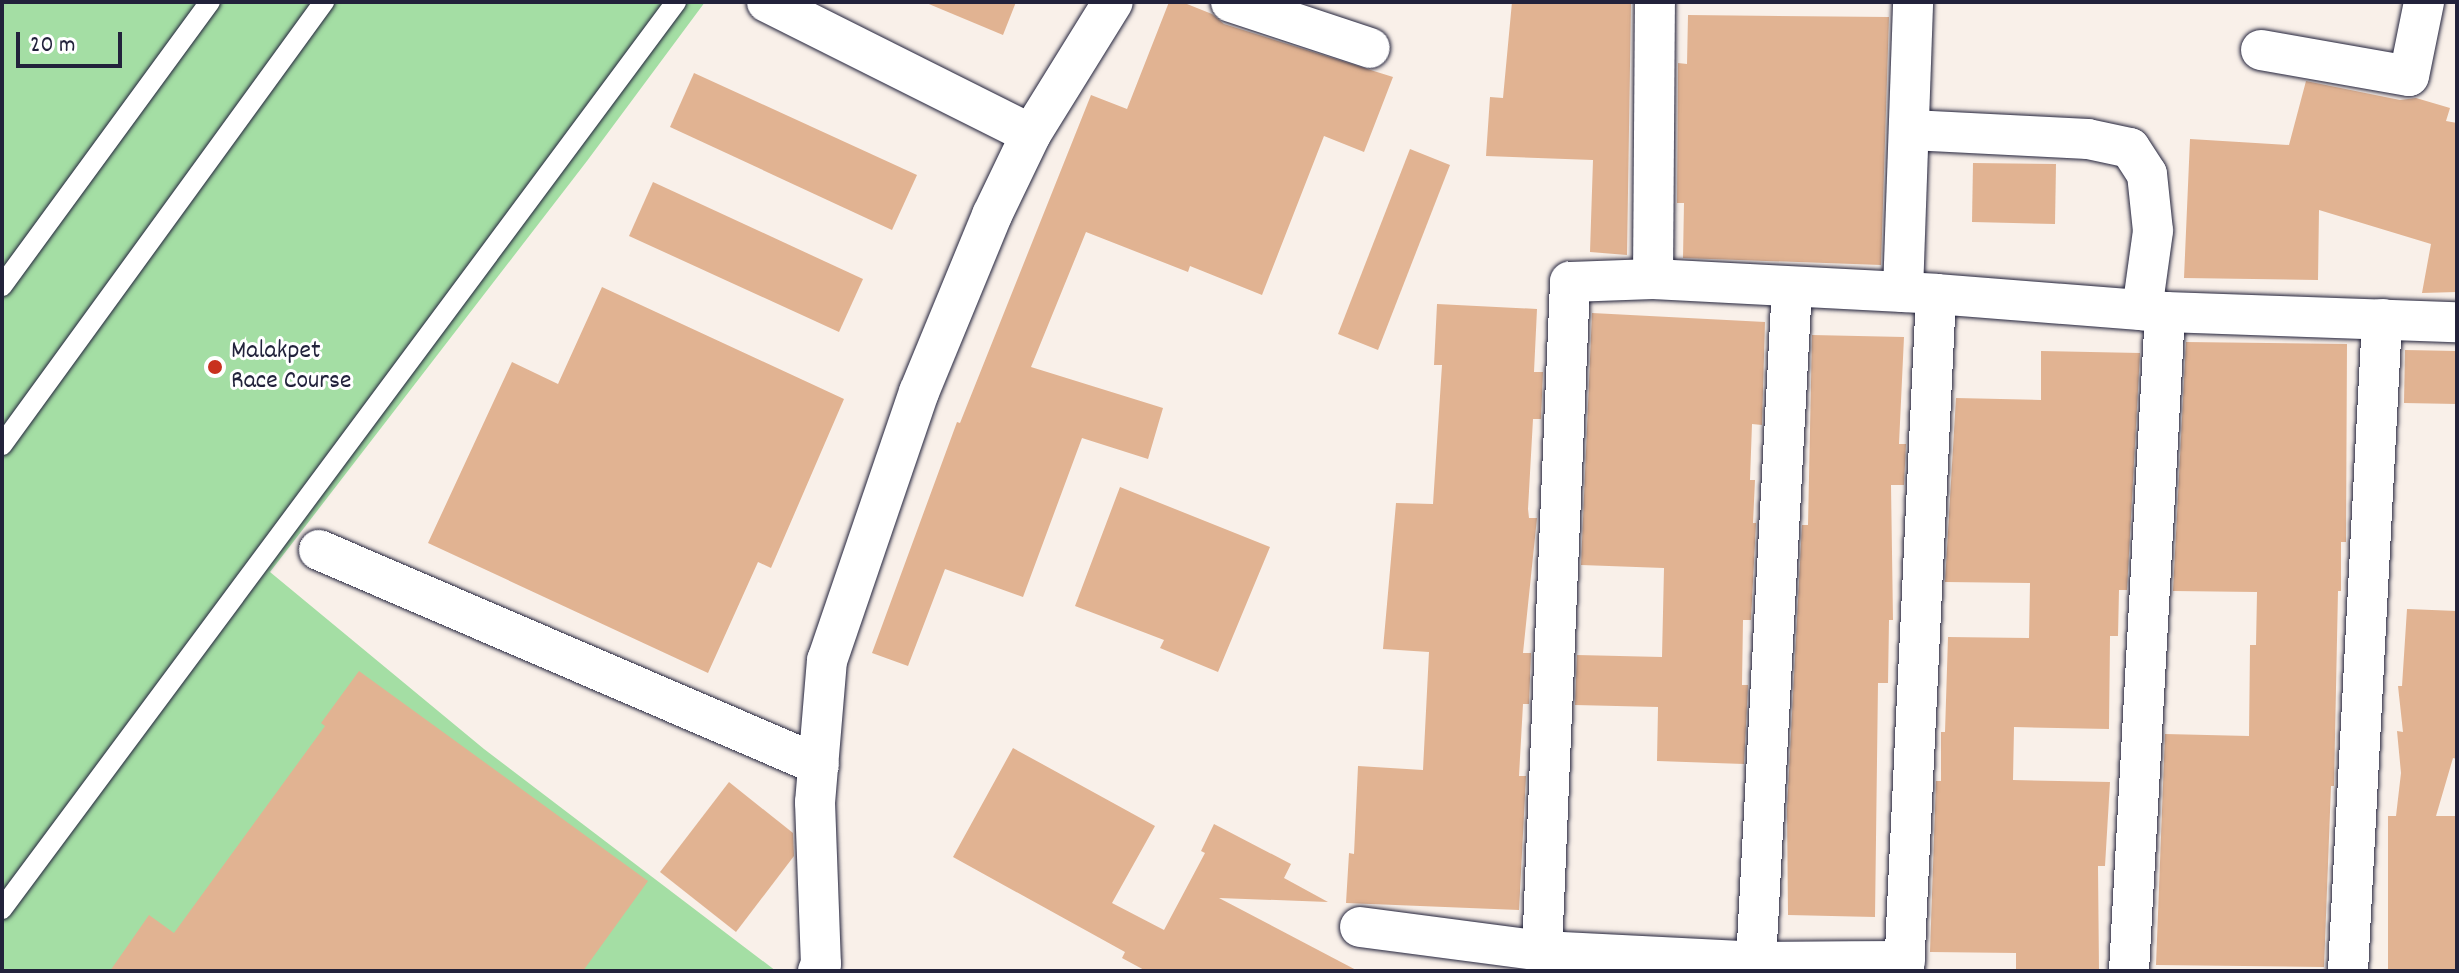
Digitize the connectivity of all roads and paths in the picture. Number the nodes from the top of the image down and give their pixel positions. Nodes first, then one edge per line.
1 (210, 2) edge
2 (324, 2) edge
3 (676, 2) edge
4 (767, 2) edge
5 (1113, 2) edge
6 (1231, 2) edge
7 (1655, 2) edge
8 (1913, 2) edge
9 (2424, 2) edge
10 (1370, 48) dead end
11 (2261, 50) dead end
12 (1911, 130) junction
13 (1031, 134) junction
14 (1653, 279) junction
15 (2, 286) edge
16 (1792, 287) junction
17 (1919, 293) junction
18 (2154, 311) junction
19 (2382, 319) junction
20 (2457, 322) edge
21 (2, 445) edge
22 (319, 550) dead end
23 (819, 765) junction
24 (2, 909) edge
25 (1360, 927) dead end
26 (1542, 951) junction
27 (1493, 957) edge
28 (1756, 962) junction
29 (1905, 966) edge
30 (818, 971) edge
31 (2129, 971) edge
32 (2348, 971) edge

1 - 15 lane
2 - 21 lane
3 - 24 lane
4 - 13 street
5 - 13 street
6 - 10 street
7 - 14 street
8 - 12 street
9 - 11 street
12 - 17 street
12 - 18 street
13 - 23 street
14 - 16 street
14 - 26 street
16 - 17 street
16 - 28 street
17 - 18 street
17 - 29 street
18 - 19 street
18 - 31 street
19 - 20 street
19 - 32 street
22 - 23 street
23 - 30 street
25 - 27 street
26 - 27 street
26 - 28 street
28 - 29 street

